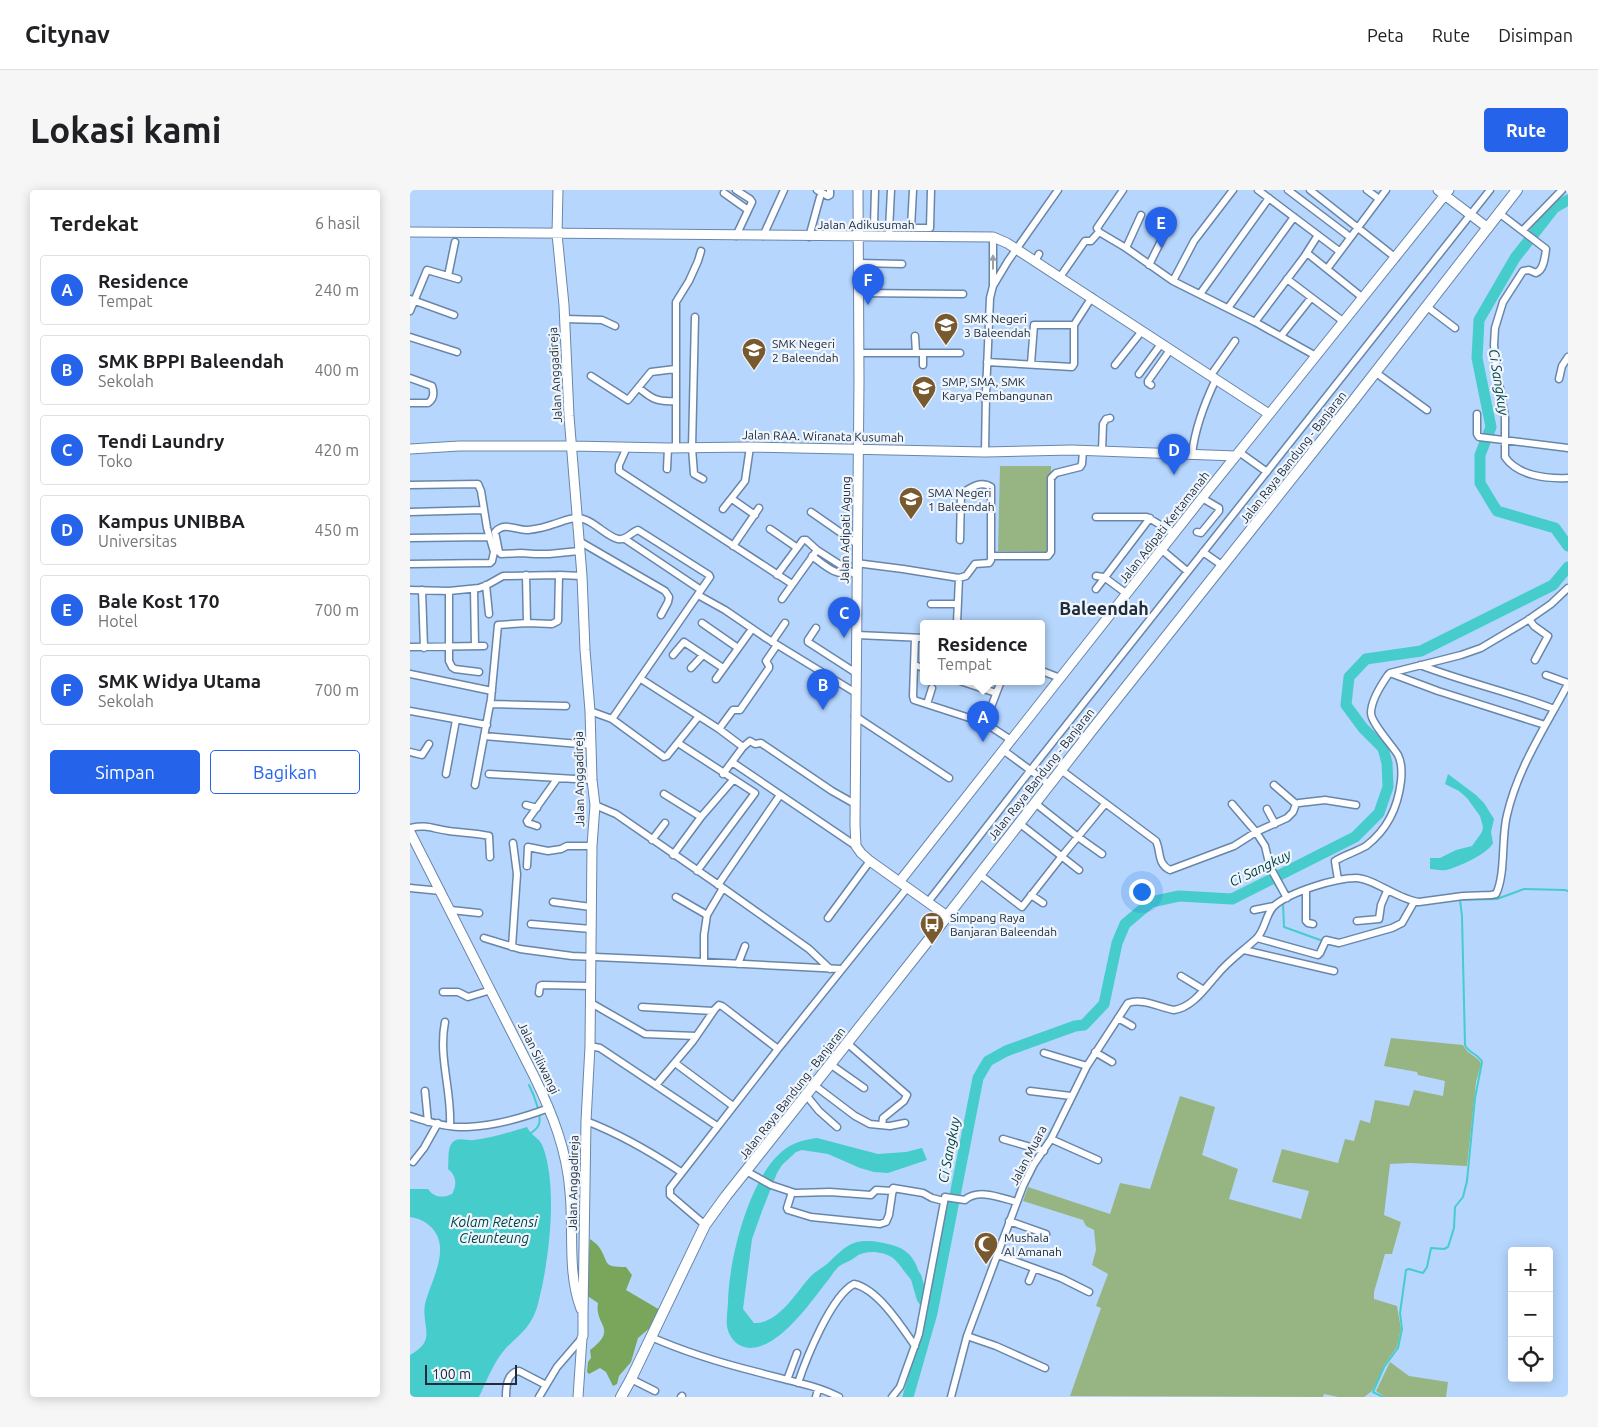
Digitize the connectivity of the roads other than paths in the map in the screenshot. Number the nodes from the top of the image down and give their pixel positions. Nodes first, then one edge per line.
1 (558, 190) edge
2 (736, 190) edge
3 (784, 190) edge
4 (817, 190) edge
5 (830, 190) edge
6 (858, 190) edge
7 (875, 190) edge
8 (891, 190) edge
9 (913, 190) edge
10 (931, 190) edge
11 (1058, 190) edge
12 (1122, 190) edge
13 (1233, 190) edge
14 (1259, 190) edge
15 (1288, 190) edge
16 (1310, 190) edge
17 (1367, 190) edge
18 (1386, 190) edge
19 (1490, 190) edge
20 (1562, 190) edge
21 (723, 191) edge
22 (1515, 191) edge
23 (1444, 192) edge
24 (820, 197) dead end
25 (1269, 198) junction
26 (1379, 199) junction
27 (748, 210) junction
28 (1499, 213) junction
29 (1470, 214) junction
30 (1141, 215) dead end
31 (1294, 217) junction
32 (1357, 227) junction
33 (912, 228) junction
34 (1168, 228) dead end
35 (1488, 228) junction
36 (1098, 230) junction
37 (1523, 230) junction
38 (410, 232) edge
39 (889, 232) junction
40 (557, 234) junction
41 (1318, 235) junction
42 (736, 236) junction
43 (763, 236) junction
44 (809, 237) junction
45 (858, 237) junction
46 (993, 237) junction
47 (1350, 237) junction
48 (454, 242) dead end
49 (1126, 248) junction
50 (1016, 249) junction
51 (700, 251) dead end
52 (1307, 252) junction
53 (1339, 252) junction
54 (1396, 258) junction
55 (858, 263) junction
56 (902, 264) dead end
57 (1149, 265) junction
58 (1327, 269) junction
59 (448, 276) junction
60 (1060, 277) junction
61 (458, 279) dead end
62 (1287, 279) junction
63 (1173, 281) junction
64 (993, 286) junction
65 (858, 293) junction
66 (963, 294) dead end
67 (1200, 294) junction
68 (1092, 297) junction
69 (1311, 298) junction
70 (1364, 298) junction
71 (412, 300) edge
72 (1426, 306) junction
73 (1228, 308) junction
74 (410, 311) edge
75 (454, 315) dead end
76 (694, 317) dead end
77 (565, 319) junction
78 (1255, 322) junction
79 (1344, 322) junction
80 (1074, 324) junction
81 (615, 326) dead end
82 (1455, 328) dead end
83 (1142, 331) junction
84 (915, 336) dead end
85 (1281, 336) junction
86 (410, 337) edge
87 (1235, 341) dead end
88 (1161, 344) junction
89 (1170, 350) junction
90 (456, 352) dead end
91 (859, 353) junction
92 (920, 353) junction
93 (960, 353) dead end
94 (1316, 356) junction
95 (1568, 356) edge
96 (987, 362) junction
97 (1031, 364) junction
98 (923, 365) dead end
99 (1115, 365) dead end
100 (675, 370) junction
101 (1375, 372) junction
102 (1139, 374) dead end
103 (591, 376) dead end
104 (1213, 377) junction
105 (410, 378) edge
106 (1559, 379) dead end
107 (1151, 385) dead end
108 (639, 388) junction
109 (675, 401) junction
110 (410, 403) edge
111 (1427, 410) dead end
112 (1269, 414) junction
113 (1477, 414) dead end
114 (1110, 418) dead end
115 (1502, 441) junction
116 (572, 446) junction
117 (628, 447) junction
118 (750, 447) junction
119 (410, 448) edge
120 (672, 448) junction
121 (692, 448) junction
122 (1568, 448) edge
123 (858, 449) junction
124 (1083, 451) junction
125 (1102, 451) junction
126 (985, 452) junction
127 (1192, 454) junction
128 (1238, 454) junction
129 (667, 469) dead end
130 (1266, 472) junction
131 (1568, 478) edge
132 (703, 479) dead end
133 (410, 486) edge
134 (1202, 498) junction
135 (732, 499) junction
136 (759, 508) dead end
137 (483, 510) junction
138 (723, 510) dead end
139 (410, 512) edge
140 (811, 512) dead end
141 (755, 516) junction
142 (1096, 517) dead end
143 (577, 518) junction
144 (1150, 518) junction
145 (770, 529) dead end
146 (1197, 532) dead end
147 (1174, 533) junction
148 (489, 537) junction
149 (410, 538) edge
150 (624, 539) junction
151 (960, 540) dead end
152 (857, 544) junction
153 (579, 546) junction
154 (733, 546) junction
155 (796, 547) junction
156 (817, 550) junction
157 (1162, 550) junction
158 (1203, 552) junction
159 (812, 556) junction
160 (991, 556) junction
161 (856, 563) junction
162 (410, 564) edge
163 (1223, 566) junction
164 (1187, 571) junction
165 (852, 573) junction
166 (526, 575) junction
167 (559, 575) junction
168 (777, 575) junction
169 (582, 576) junction
170 (1096, 576) dead end
171 (1104, 577) junction
172 (958, 578) junction
173 (792, 584) junction
174 (486, 586) junction
175 (1568, 588) edge
176 (474, 589) junction
177 (1096, 589) dead end
178 (410, 590) edge
179 (422, 590) junction
180 (449, 591) junction
181 (699, 593) junction
182 (1127, 594) junction
183 (782, 599) dead end
184 (931, 604) dead end
185 (958, 604) junction
186 (489, 614) dead end
187 (661, 615) dead end
188 (1529, 619) junction
189 (957, 620) edge
190 (527, 623) junction
191 (702, 623) dead end
192 (785, 623) dead end
193 (816, 628) dead end
194 (752, 629) junction
195 (857, 635) junction
196 (916, 638) junction
197 (920, 638) edge
198 (774, 643) junction
199 (475, 646) junction
200 (484, 646) dead end
201 (410, 647) edge
202 (449, 647) junction
203 (424, 648) junction
204 (738, 648) junction
205 (703, 654) junction
206 (673, 655) dead end
207 (1535, 660) dead end
208 (914, 665) junction
209 (1420, 665) junction
210 (920, 667) edge
211 (691, 668) dead end
212 (723, 668) junction
213 (478, 672) dead end
214 (1045, 672) edge
215 (856, 673) junction
216 (1390, 673) junction
217 (410, 674) edge
218 (1546, 675) dead end
219 (1060, 678) junction
220 (641, 679) junction
221 (716, 679) dead end
222 (1568, 683) edge
223 (972, 685) edge
224 (999, 685) edge
225 (932, 688) dead end
226 (492, 690) junction
227 (856, 693) junction
228 (996, 693) junction
229 (927, 704) junction
230 (497, 705) junction
231 (566, 706) dead end
232 (1554, 709) junction
233 (410, 711) edge
234 (590, 711) junction
235 (699, 716) junction
236 (856, 716) junction
237 (612, 719) junction
238 (456, 720) junction
239 (985, 723) junction
240 (487, 725) junction
241 (1545, 725) junction
242 (719, 729) junction
243 (488, 736) junction
244 (1011, 740) junction
245 (678, 743) junction
246 (429, 744) dead end
247 (591, 745) junction
248 (743, 747) junction
249 (1003, 750) junction
250 (410, 752) edge
251 (732, 762) junction
252 (1031, 770) junction
253 (1061, 770) junction
254 (446, 774) dead end
255 (489, 774) dead end
256 (724, 774) junction
257 (557, 778) junction
258 (949, 778) dead end
259 (592, 780) junction
260 (733, 780) junction
261 (1049, 784) junction
262 (475, 785) dead end
263 (1274, 785) dead end
264 (664, 794) dead end
265 (780, 795) junction
266 (1035, 803) junction
267 (855, 804) junction
268 (1105, 804) junction
269 (1232, 804) dead end
270 (1296, 804) junction
271 (526, 805) dead end
272 (1356, 805) dead end
273 (598, 806) junction
274 (537, 808) junction
275 (1267, 809) dead end
276 (701, 818) junction
277 (665, 823) dead end
278 (1020, 823) junction
279 (1275, 824) junction
280 (537, 826) dead end
281 (410, 828) edge
282 (410, 832) edge
283 (1256, 832) junction
284 (1078, 837) junction
285 (652, 840) junction
286 (513, 843) dead end
287 (592, 846) junction
288 (856, 846) junction
289 (410, 850) edge
290 (420, 851) junction
291 (1102, 854) dead end
292 (673, 855) junction
293 (1062, 856) junction
294 (490, 857) dead end
295 (870, 861) junction
296 (527, 866) dead end
297 (1080, 870) dead end
298 (697, 871) junction
299 (979, 874) junction
300 (1338, 880) junction
301 (900, 881) junction
302 (720, 886) junction
303 (908, 887) junction
304 (410, 888) edge
305 (1306, 890) junction
306 (441, 891) junction
307 (1388, 891) junction
308 (1031, 895) junction
309 (1286, 896) junction
310 (676, 897) dead end
311 (553, 902) dead end
312 (928, 902) junction
313 (1414, 902) junction
314 (1043, 903) dead end
315 (1274, 906) junction
316 (591, 908) junction
317 (451, 910) junction
318 (1254, 910) dead end
319 (479, 912) dead end
320 (707, 915) junction
321 (947, 916) junction
322 (828, 918) dead end
323 (1357, 921) dead end
324 (531, 924) dead end
325 (1313, 924) dead end
326 (591, 929) junction
327 (484, 938) dead end
328 (1257, 938) junction
329 (746, 946) dead end
330 (512, 947) junction
331 (1244, 950) junction
332 (590, 956) junction
333 (704, 962) junction
334 (738, 964) junction
335 (830, 969) junction
336 (841, 970) junction
337 (1334, 971) dead end
338 (1181, 976) dead end
339 (591, 986) junction
340 (492, 990) junction
341 (1204, 990) junction
342 (443, 992) dead end
343 (539, 993) dead end
344 (591, 1003) junction
345 (642, 1007) dead end
346 (713, 1011) junction
347 (1118, 1018) junction
348 (445, 1022) dead end
349 (1132, 1026) dead end
350 (696, 1036) junction
351 (848, 1042) junction
352 (590, 1046) junction
353 (778, 1049) junction
354 (1095, 1052) junction
355 (1044, 1053) dead end
356 (1112, 1062) dead end
357 (675, 1063) junction
358 (830, 1064) junction
359 (1087, 1066) junction
360 (656, 1085) junction
361 (814, 1085) junction
362 (864, 1088) dead end
363 (425, 1091) dead end
364 (1030, 1091) dead end
365 (806, 1095) junction
366 (1071, 1096) junction
367 (733, 1106) junction
368 (542, 1110) junction
369 (410, 1116) edge
370 (586, 1121) junction
371 (428, 1122) junction
372 (438, 1123) junction
373 (905, 1123) dead end
374 (450, 1126) junction
375 (717, 1126) junction
376 (882, 1126) junction
377 (837, 1127) dead end
378 (1003, 1139) dead end
379 (1051, 1139) junction
380 (1044, 1150) junction
381 (1098, 1160) dead end
382 (413, 1162) dead end
383 (746, 1171) junction
384 (681, 1172) junction
385 (893, 1191) junction
386 (792, 1192) junction
387 (945, 1199) junction
388 (1018, 1202) junction
389 (1009, 1221) junction
390 (706, 1225) junction
391 (1046, 1234) dead end
392 (998, 1256) junction
393 (1034, 1269) junction
394 (1029, 1281) dead end
395 (1089, 1292) dead end
396 (583, 1314) junction
397 (967, 1336) junction
398 (651, 1337) junction
399 (582, 1338) junction
400 (915, 1346) junction
401 (797, 1353) dead end
402 (1045, 1368) dead end
403 (631, 1380) junction
404 (787, 1380) junction
405 (798, 1383) junction
406 (546, 1385) junction
407 (818, 1389) junction
408 (655, 1391) dead end
409 (506, 1397) edge
410 (539, 1397) edge
411 (578, 1397) edge
412 (621, 1397) edge
413 (816, 1397) edge
414 (839, 1397) edge
415 (892, 1397) edge
416 (951, 1397) edge

1 - 40 main road, Jalan Anggadireja
2 - 27 street
3 - 43 street
4 - 5 street
6 - 45 main road, Jalan Adipati Agung
7 - 39 street
8 - 39 street
9 - 33 street
10 - 33 street
11 - 50 street
12 - 36 street
13 - 63 street
14 - 25 street
15 - 47 street
16 - 32 street
17 - 26 street
18 - 26 street
19 - 29 street
20 - 37 street
21 - 27 street
22 - 28 main road, Jalan Raya Bandung - Banjaran
23 - 29 main road
23 - 54 main road, Jalan Adipati Kertamanah
24 - 44 street
25 - 31 street
25 - 67 street
26 - 32 street
27 - 42 street
28 - 35 main road, Jalan Raya Bandung - Banjaran
28 - 37 street
29 - 35 main road
29 - 130 street
30 - 49 street
31 - 41 street
31 - 73 street
32 - 47 street
32 - 54 street
33 - 39 street
34 - 57 street
35 - 72 main road, Jalan Raya Bandung - Banjaran
36 - 49 street
36 - 60 street
37 - 115 street
38 - 40 main road, Jalan Adikusumah
39 - 45 main road, Jalan Adikusumah
39 - 46 main road, Jalan Adikusumah
40 - 42 main road, Jalan Adikusumah
40 - 77 main road, Jalan Anggadireja
41 - 52 street
41 - 53 street
42 - 43 main road, Jalan Adikusumah
43 - 44 main road, Jalan Adikusumah
44 - 45 main road, Jalan Adikusumah
45 - 55 main road, Jalan Adipati Agung
46 - 50 main road, Jalan Adikusumah
64 -> 46 street
47 - 53 street
48 - 59 street
49 - 57 street
50 - 60 main road, Jalan Adikusumah
50 - 64 street
51 - 100 street
52 - 58 street
52 - 62 street
53 - 58 street
54 - 70 main road, Jalan Adipati Kertamanah
55 - 56 street
55 - 65 main road, Jalan Adipati Agung
57 - 63 street
58 - 70 street
59 - 61 street
59 - 71 street
60 - 68 main road, Jalan Adikusumah
62 - 69 street
62 - 78 street
63 - 67 street
64 - 96 street
65 - 66 street
65 - 91 main road, Jalan Adipati Agung
67 - 73 street
68 - 80 street
68 - 83 main road, Jalan Adikusumah
69 - 79 street
69 - 85 street
70 - 79 main road, Jalan Adipati Kertamanah
71 - 74 street
71 - 75 street
72 - 82 street
72 - 101 main road, Jalan Raya Bandung - Banjaran
73 - 78 street
76 - 121 street
77 - 81 street
77 - 116 main road, Jalan Anggadireja
78 - 85 street
79 - 94 main road, Jalan Adipati Kertamanah
80 - 97 street
80 - 97 street
83 - 88 main road, Jalan Adikusumah
83 - 99 street
84 - 92 street
85 - 94 street
86 - 90 street
87 - 104 street
88 - 89 main road, Jalan Adikusumah
88 - 102 street
89 - 104 main road, Jalan Adikusumah
89 - 107 street
91 - 92 street
91 - 123 main road, Jalan Adipati Agung
92 - 93 street
92 - 98 street
94 - 112 main road, Jalan Adipati Kertamanah
95 - 106 street
96 - 97 street
96 - 126 street
100 - 108 street
100 - 109 street
101 - 111 street
101 - 163 main road, Jalan Raya Bandung - Banjaran
103 - 108 street
104 - 112 main road, Jalan Adikusumah
104 - 127 street
105 - 110 street
108 - 109 street
109 - 120 street
112 - 128 main road, Jalan Adipati Kertamanah
113 - 115 street
114 - 125 street
115 - 122 street
115 - 131 street
116 - 117 main road, Jalan RAA. Wiranata Kusumah
116 - 119 main road, Jalan RAA. Wiranata Kusumah
116 - 143 main road, Jalan Anggadireja
117 - 120 main road, Jalan RAA. Wiranata Kusumah
117 - 154 street
118 - 121 main road, Jalan RAA. Wiranata Kusumah
118 - 123 main road, Jalan RAA. Wiranata Kusumah
118 - 135 street
120 - 121 main road, Jalan RAA. Wiranata Kusumah
120 - 129 street
121 - 132 street
123 - 126 main road, Jalan RAA. Wiranata Kusumah
123 - 152 main road, Jalan Adipati Agung
124 - 125 main road, Jalan RAA. Wiranata Kusumah
124 - 126 main road, Jalan RAA. Wiranata Kusumah
124 - 160 street
125 - 127 main road, Jalan RAA. Wiranata Kusumah
127 - 128 main road, Jalan RAA. Wiranata Kusumah
128 - 130 street
128 - 134 main road, Jalan Adipati Kertamanah
130 - 158 street
133 - 137 street
134 - 146 street
134 - 147 main road, Jalan Adipati Kertamanah
135 - 138 street
135 - 141 street
136 - 141 street
137 - 139 street
137 - 148 street
140 - 152 street
141 - 154 street
142 - 144 street
143 - 150 street
143 - 153 main road, Jalan Anggadireja
143 - 153 street
144 - 147 street
144 - 171 street
145 - 155 street
147 - 157 main road, Jalan Adipati Kertamanah
148 - 149 street
148 - 162 street
150 - 181 street
150 - 181 street
151 - 160 street
152 - 161 main road, Jalan Adipati Agung
153 - 169 main road, Jalan Anggadireja
153 - 187 street
154 - 168 street
155 - 156 street
155 - 168 street
156 - 159 street
156 - 165 street
157 - 164 street
157 - 182 main road, Jalan Adipati Kertamanah
158 - 163 street
158 - 164 street
159 - 165 street
159 - 173 street
160 - 172 street
161 - 165 main road, Jalan Adipati Agung
161 - 172 street
163 - 253 main road, Jalan Raya Bandung - Banjaran
164 - 252 street
165 - 195 main road, Jalan Adipati Agung
166 - 167 street
166 - 174 street
166 - 190 street
167 - 169 street
167 - 190 street
168 - 173 street
169 - 234 main road, Jalan Anggadireja
170 - 171 street
171 - 177 street
171 - 182 street
172 - 185 street
173 - 183 street
174 - 176 street
174 - 186 street
175 - 188 street
176 - 180 street
176 - 199 street
178 - 179 street
179 - 180 street
179 - 203 street
180 - 202 street
181 - 194 street
181 - 220 street
182 - 219 main road, Jalan Adipati Kertamanah
184 - 185 street
185 - 189 street
188 - 207 street
188 - 209 street
190 - 226 street
191 - 204 street
192 - 198 street
193 - 215 street
194 - 198 street
194 - 204 street
195 - 196 street
195 - 215 main road, Jalan Adipati Agung
196 - 197 street
196 - 208 street
198 - 227 street
198 - 242 street
199 - 200 street
199 - 202 street
201 - 203 street
202 - 203 street
202 - 213 street
204 - 212 street
205 - 206 street
205 - 211 street
205 - 212 street
208 - 210 street
208 - 229 street
209 - 216 street
209 - 232 street
212 - 221 street
214 - 219 street
215 - 227 main road, Jalan Adipati Agung
216 - 241 street
216 - 300 street
217 - 226 street
218 - 222 street
219 - 244 main road, Jalan Adipati Kertamanah
220 - 235 street
220 - 237 street
222 - 232 street
223 - 228 street
224 - 228 street
225 - 229 street
226 - 230 street
227 - 236 main road, Jalan Adipati Agung
228 - 239 street
229 - 239 street
230 - 231 street
230 - 240 street
232 - 241 street
233 - 238 street
234 - 237 street
234 - 247 main road, Jalan Anggadireja
235 - 242 street
235 - 245 street
236 - 258 street
236 - 267 main road, Jalan Adipati Agung
237 - 245 street
238 - 240 street
238 - 254 street
239 - 244 street
240 - 243 street
241 - 313 street
242 - 248 street
243 - 247 street
243 - 262 street
244 - 249 main road, Jalan Adipati Kertamanah
245 - 256 street
246 - 250 street
247 - 259 main road, Jalan Anggadireja
248 - 251 street
248 - 267 street
249 - 252 street
249 - 301 main road, Jalan Adipati Kertamanah
251 - 256 street
251 - 265 street
252 - 261 street
252 - 312 street
253 - 261 main road, Jalan Raya Bandung - Banjaran
253 - 268 street
255 - 257 street
256 - 260 street
257 - 259 street
257 - 274 street
259 - 273 main road, Jalan Anggadireja
260 - 276 street
260 - 298 street
261 - 266 main road, Jalan Raya Bandung - Banjaran
263 - 270 street
264 - 276 street
265 - 288 street
265 - 302 street
266 - 278 main road, Jalan Raya Bandung - Banjaran
266 - 284 street
267 - 288 main road, Jalan Adipati Agung
268 - 283 street
268 - 284 street
269 - 283 street
270 - 272 street
270 - 279 street
271 - 274 street
273 - 285 street
273 - 287 main road, Jalan Anggadireja
274 - 280 street
275 - 279 street
276 - 292 street
277 - 285 street
278 - 293 street
278 - 299 main road, Jalan Raya Bandung - Banjaran
279 - 283 street
281 - 294 street
282 - 290 main road, Jalan Siliwangi
283 - 309 street
284 - 291 street
284 - 293 street
285 - 292 street
286 - 330 street
287 - 296 street
287 - 316 main road, Jalan Anggadireja
288 - 295 main road
289 - 290 street
290 - 306 main road, Jalan Siliwangi
292 - 298 street
293 - 297 street
293 - 308 street
295 - 301 main road
295 - 322 street
298 - 302 street
299 - 308 street
299 - 321 main road, Jalan Raya Bandung - Banjaran
300 - 305 street
300 - 307 street
301 - 303 main road
302 - 320 street
302 - 335 street
303 - 312 main road
303 - 336 street
304 - 306 street
305 - 309 street
305 - 325 street
306 - 317 main road, Jalan Siliwangi
307 - 313 street
307 - 323 street
308 - 314 street
309 - 315 street
310 - 320 street
311 - 316 street
312 - 321 main road
313 - 328 street
315 - 318 street
315 - 328 street
316 - 326 main road, Jalan Anggadireja
317 - 319 street
317 - 340 main road, Jalan Siliwangi
320 - 333 street
321 - 351 main road, Jalan Raya Bandung - Banjaran
324 - 326 street
326 - 332 main road, Jalan Anggadireja
327 - 330 street
328 - 331 street
329 - 334 street
330 - 332 street
331 - 337 street
331 - 341 street
332 - 333 street
332 - 339 main road, Jalan Anggadireja
333 - 334 street
334 - 335 street
335 - 336 street
336 - 353 street
338 - 341 street
339 - 343 street
339 - 344 main road, Jalan Anggadireja
340 - 342 street
340 - 368 main road, Jalan Siliwangi
341 - 347 street, Jalan Muara
344 - 350 street
344 - 352 main road, Jalan Anggadireja
345 - 346 street
346 - 350 street
346 - 353 street
347 - 349 street
347 - 354 street, Jalan Muara
348 - 374 street
350 - 357 street
351 - 358 main road, Jalan Raya Bandung - Banjaran
351 - 376 street
352 - 360 street
352 - 370 main road, Jalan Anggadireja
353 - 367 street
354 - 356 street
354 - 359 street, Jalan Muara
355 - 359 street
357 - 360 street
357 - 367 street
358 - 361 main road, Jalan Raya Bandung - Banjaran
358 - 362 street
359 - 366 street, Jalan Muara
360 - 375 street
361 - 365 main road, Jalan Raya Bandung - Banjaran
361 - 376 street
363 - 371 street
364 - 366 street
365 - 377 street
365 - 383 main road, Jalan Raya Bandung - Banjaran
366 - 379 street, Jalan Muara
367 - 375 street
368 - 374 street
368 - 396 main road, Jalan Siliwangi
369 - 371 street
370 - 384 street
370 - 396 main road, Jalan Anggadireja
371 - 372 street
372 - 374 street
372 - 382 street
373 - 376 street
375 - 384 street
378 - 380 street
379 - 380 street, Jalan Muara
379 - 381 street
380 - 388 street, Jalan Muara
383 - 386 street
383 - 390 main road, Jalan Raya Bandung - Banjaran
384 - 390 street
385 - 386 street
385 - 386 street
385 - 387 street
387 - 388 street
387 - 400 street
388 - 389 street, Jalan Muara
389 - 391 street
389 - 392 street, Jalan Muara
390 - 398 main road, Jalan Raya Bandung - Banjaran
392 - 393 street
392 - 397 street, Jalan Muara
393 - 394 street
393 - 395 street
396 - 399 main road, Jalan Anggadireja
397 - 402 street
397 - 416 street, Jalan Muara
398 - 403 main road, Jalan Raya Bandung - Banjaran
398 - 404 street
399 - 406 street
399 - 411 main road, Jalan Anggadireja
400 - 405 street
400 - 415 street
401 - 404 street
403 - 408 street
403 - 412 main road, Jalan Raya Bandung - Banjaran
404 - 405 street
405 - 407 street
406 - 409 street
406 - 410 street
407 - 413 street
407 - 414 street

